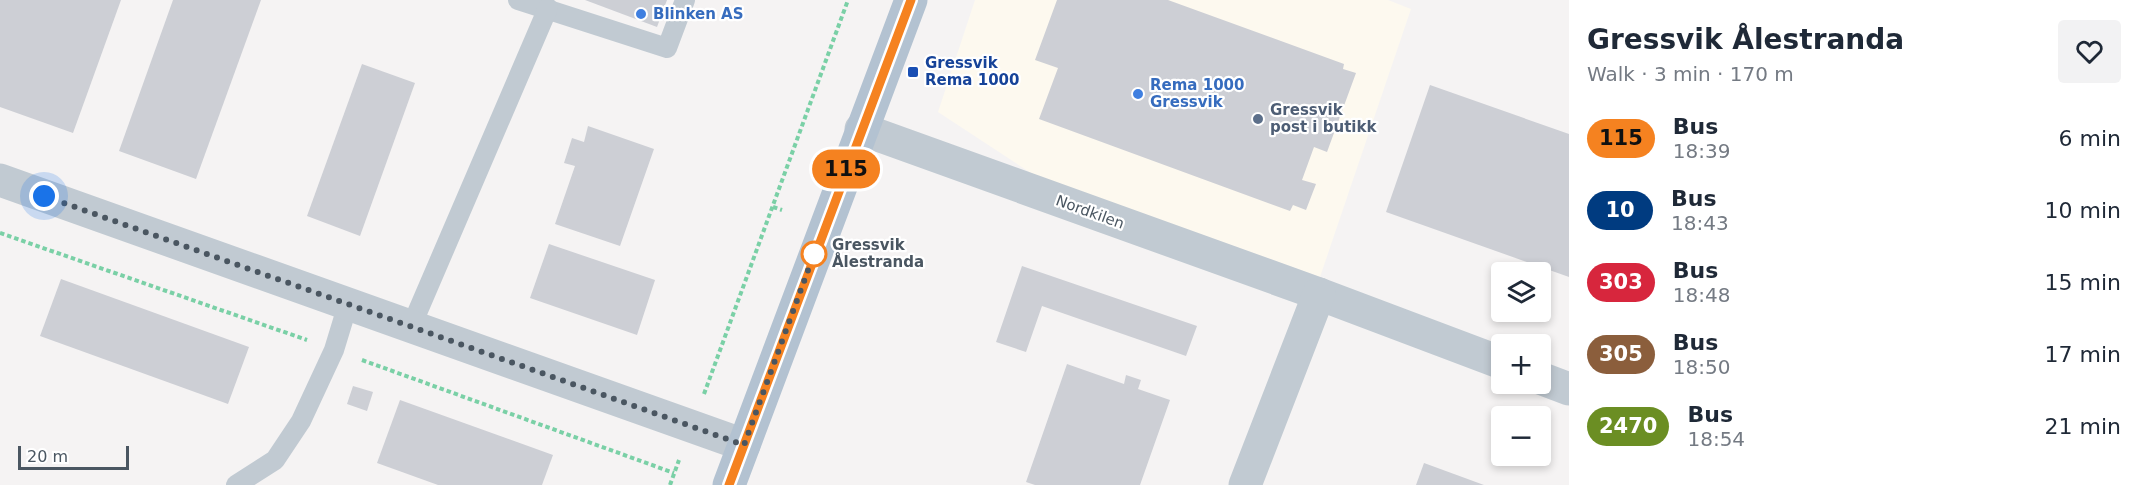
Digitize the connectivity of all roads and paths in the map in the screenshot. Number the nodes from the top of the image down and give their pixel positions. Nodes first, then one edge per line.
1 (518, 0) edge
2 (685, 0) edge
3 (848, 0) edge
4 (911, 0) edge
5 (548, 8) junction
6 (861, 129) junction
7 (0, 180) edge
8 (773, 207) junction
9 (782, 210) dead end
10 (1318, 294) junction
11 (348, 304) junction
12 (411, 327) junction
13 (1491, 359) edge
14 (1551, 382) edge
15 (1569, 389) edge
16 (692, 427) junction
17 (744, 445) junction
18 (236, 485) edge
19 (670, 485) edge
20 (729, 485) edge
21 (1245, 485) edge

1 - 5 lane
2 - 5 lane
3 - 8 path
4 - 6 main road
5 - 12 lane
6 - 10 street, Nordkilen
6 - 17 main road
7 - 11 street
8 - 9 path
8 - 16 path
10 - 13 street, Nordkilen
10 - 21 street
11 - 12 street
11 - 18 lane
12 - 16 street
14 - 15 street
16 - 17 street
16 - 19 path
17 - 20 main road

